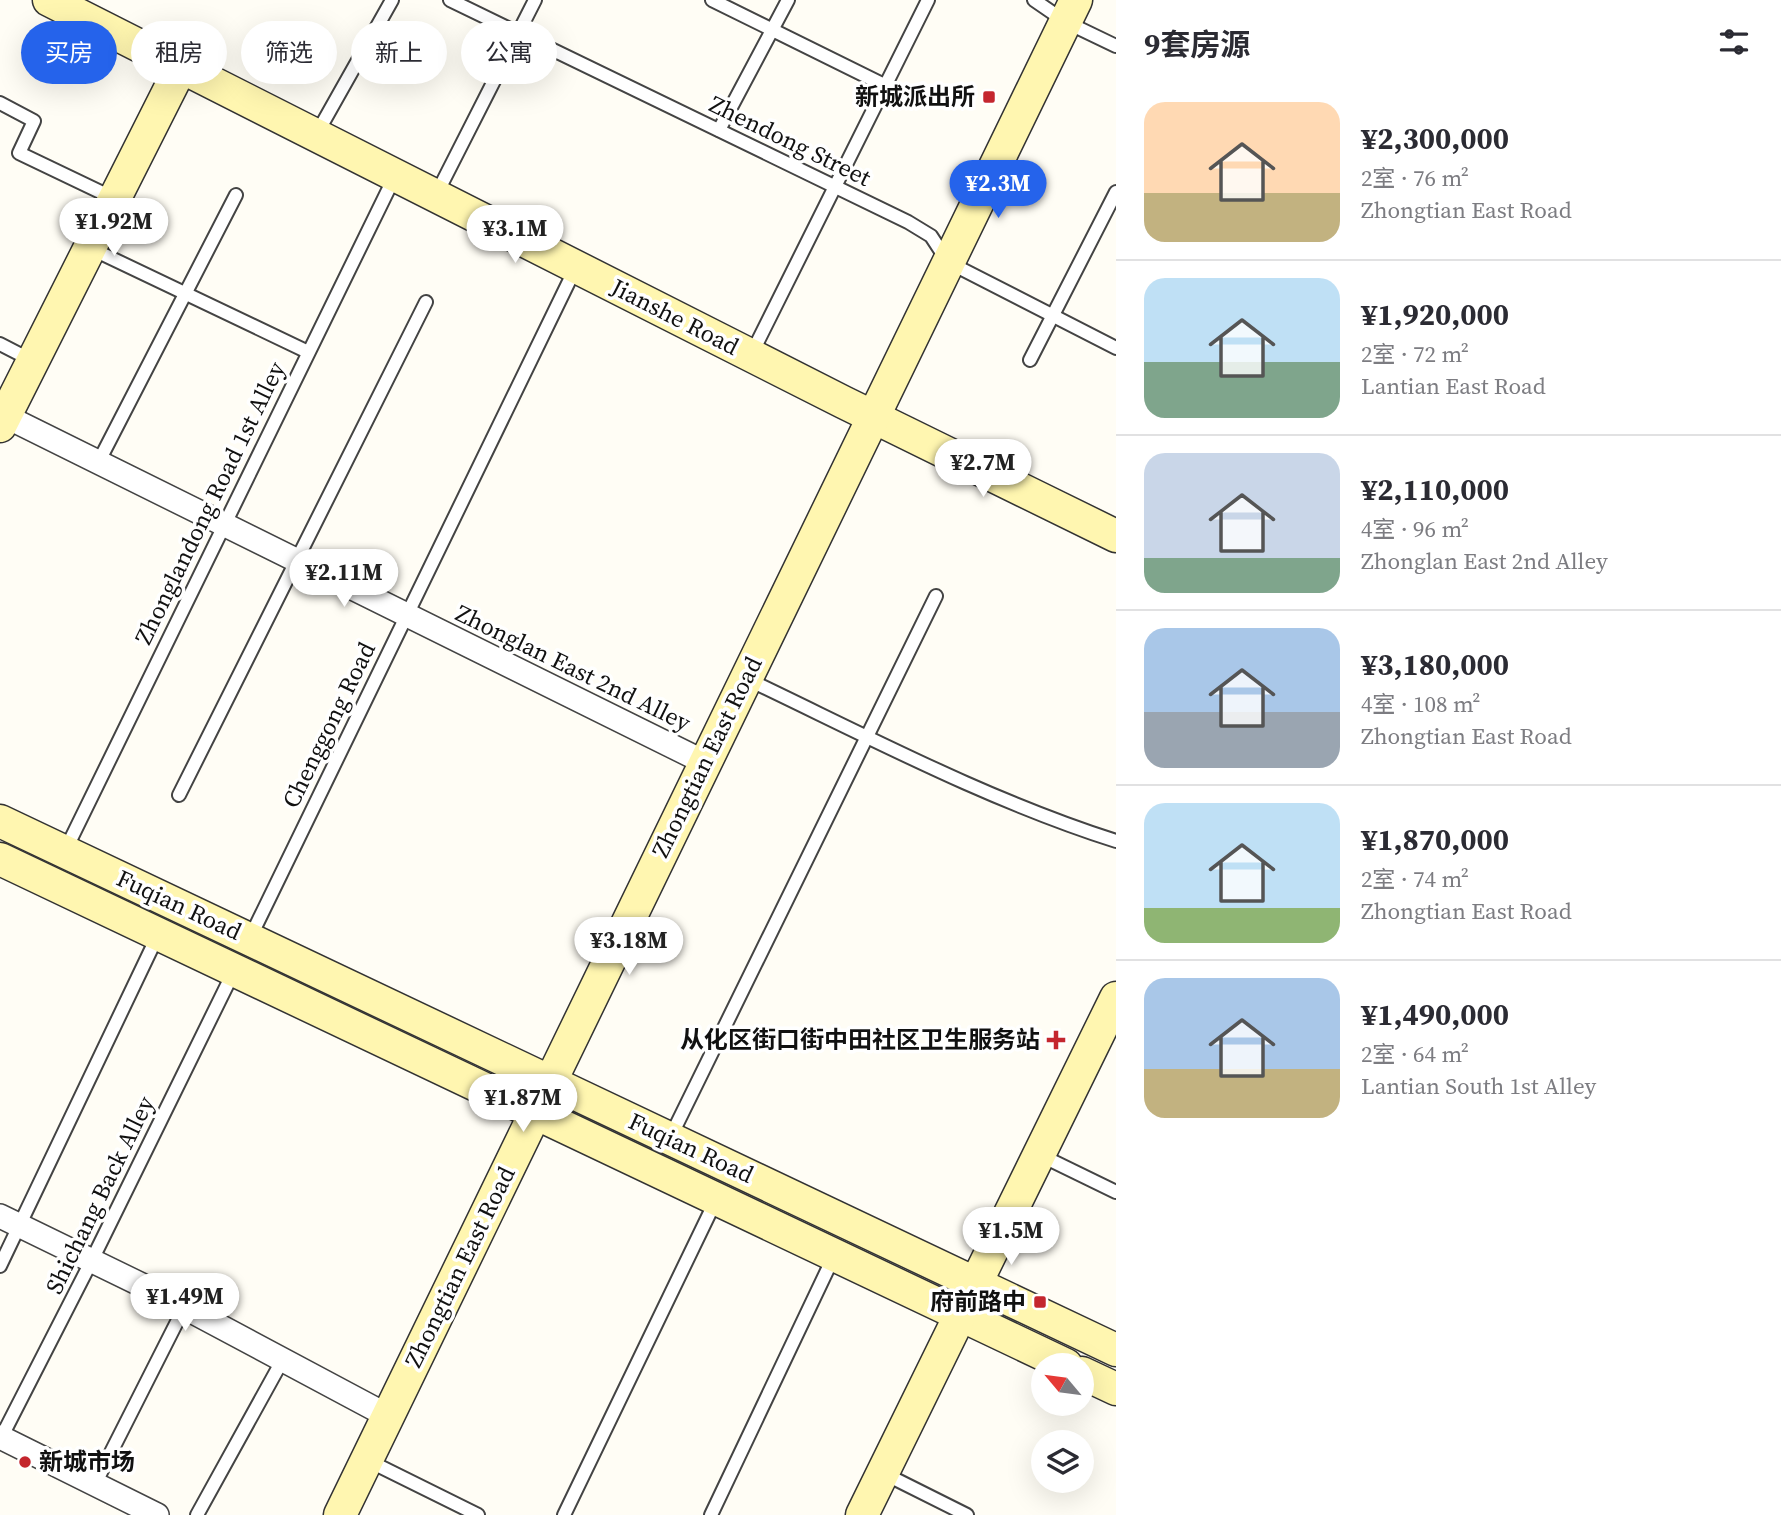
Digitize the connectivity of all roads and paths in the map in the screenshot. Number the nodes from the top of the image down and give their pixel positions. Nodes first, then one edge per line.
1 (392, 0) edge
2 (450, 0) edge
3 (535, 0) edge
4 (712, 0) edge
5 (788, 0) edge
6 (928, 0) edge
7 (1034, 0) edge
8 (54, 1) edge
9 (1071, 11) edge
10 (493, 21) edge
11 (524, 21) edge
12 (772, 30) junction
13 (131, 40) edge
14 (1116, 46) edge
15 (557, 52) edge
16 (172, 84) edge
17 (216, 84) edge
18 (492, 84) edge
19 (886, 86) junction
20 (0, 103) edge
21 (719, 130) junction
22 (316, 135) junction
23 (395, 175) junction
24 (837, 187) junction
25 (1116, 192) edge
26 (236, 195) dead end
27 (436, 196) junction
28 (114, 199) junction
29 (90, 247) junction
30 (948, 262) junction
31 (576, 267) junction
32 (185, 293) junction
33 (426, 302) dead end
34 (1053, 316) junction
35 (0, 345) edge
36 (1116, 348) edge
37 (308, 352) junction
38 (751, 356) junction
39 (1030, 360) dead end
40 (33, 361) junction
41 (873, 417) junction
42 (3, 421) edge
43 (98, 463) junction
44 (222, 526) junction
45 (1116, 536) edge
46 (294, 561) junction
47 (936, 596) dead end
48 (407, 615) junction
49 (745, 678) junction
50 (867, 736) junction
51 (704, 762) junction
52 (179, 795) dead end
53 (0, 821) edge
54 (1116, 841) edge
55 (65, 851) junction
56 (0, 859) edge
57 (159, 932) junction
58 (242, 954) junction
59 (1116, 998) edge
60 (549, 1080) junction
61 (536, 1111) junction
62 (670, 1138) junction
63 (1038, 1154) junction
64 (1116, 1192) edge
65 (718, 1197) junction
66 (10, 1221) edge
67 (835, 1254) junction
68 (92, 1260) junction
69 (0, 1266) edge
70 (974, 1283) junction
71 (184, 1308) junction
72 (960, 1314) junction
73 (1116, 1350) edge
74 (1041, 1353) edge
75 (282, 1361) junction
76 (1094, 1379) edge
77 (1116, 1390) edge
78 (388, 1416) junction
79 (0, 1438) edge
80 (367, 1460) junction
81 (883, 1473) junction
82 (95, 1484) junction
83 (157, 1515) edge
84 (197, 1515) edge
85 (340, 1515) edge
86 (478, 1515) edge
87 (564, 1515) edge
88 (710, 1515) edge
89 (862, 1515) edge
90 (967, 1515) edge

1 - 22 lane
2 - 10 lane, Zhendong Street
3 - 11 lane
4 - 12 lane
5 - 12 lane
6 - 19 lane
7 - 9 lane
8 - 13 street, Jianshe Road
9 - 14 lane
9 - 30 street, Zhongtian East Road
12 - 19 lane
12 - 21 lane
15 - 21 lane, Zhendong Street
16 - 28 street
17 - 22 street, Jianshe Road
18 - 27 lane
19 - 24 lane
20 - 28 lane
21 - 24 lane, Zhendong Street
22 - 23 street, Jianshe Road
23 - 27 street, Jianshe Road
23 - 37 lane, Zhonglandong Road 1st Alley
24 - 30 lane, Zhendong Street
24 - 38 lane
25 - 34 lane
26 - 32 lane
27 - 31 street, Jianshe Road
28 - 29 street
29 - 32 lane
29 - 40 street
30 - 34 lane
30 - 41 street, Zhongtian East Road
31 - 38 street, Jianshe Road
31 - 48 lane, Chenggong Road
32 - 37 lane
32 - 43 lane
33 - 46 lane
34 - 36 lane
34 - 39 lane
35 - 40 lane
37 - 44 lane, Zhonglandong Road 1st Alley
38 - 41 street, Jianshe Road
40 - 42 street
41 - 45 street, Jianshe Road
41 - 49 street, Zhongtian East Road
42 - 43 street, Zhonglan East 2nd Alley
43 - 44 street, Zhonglan East 2nd Alley
44 - 46 street, Zhonglan East 2nd Alley
44 - 55 lane, Zhonglandong Road 1st Alley
46 - 48 street, Zhonglan East 2nd Alley
46 - 52 lane
47 - 50 lane
48 - 51 street, Zhonglan East 2nd Alley
48 - 58 lane, Chenggong Road
49 - 50 lane
49 - 51 street, Zhongtian East Road
50 - 54 lane
50 - 62 lane
51 - 60 street, Zhongtian East Road
53 - 55 street, Fuqian Road
55 - 58 street, Fuqian Road
56 - 57 street, Fuqian Road
57 - 58 street, Fuqian Road
57 - 66 lane
58 - 60 street, Fuqian Road
58 - 61 street, Fuqian Road
58 - 68 lane, Shichang Back Alley
59 - 63 street
60 - 61 street, Zhongtian East Road
60 - 62 street, Fuqian Road
61 - 65 street, Fuqian Road
61 - 78 street, Zhongtian East Road
62 - 70 street, Fuqian Road
63 - 64 lane
63 - 70 street
65 - 67 street, Fuqian Road
65 - 87 lane
66 - 68 street
66 - 69 lane
67 - 72 street, Fuqian Road
67 - 88 lane
68 - 71 street
68 - 79 lane, Shichang Back Alley
70 - 72 street
70 - 73 street, Fuqian Road
71 - 75 street
71 - 82 lane
72 - 74 street, Fuqian Road
72 - 81 street
75 - 78 street
75 - 84 lane
76 - 77 street
78 - 80 street, Zhongtian East Road
79 - 82 street
80 - 85 street, Zhongtian East Road
80 - 86 lane
81 - 89 street
81 - 90 lane
82 - 83 street

